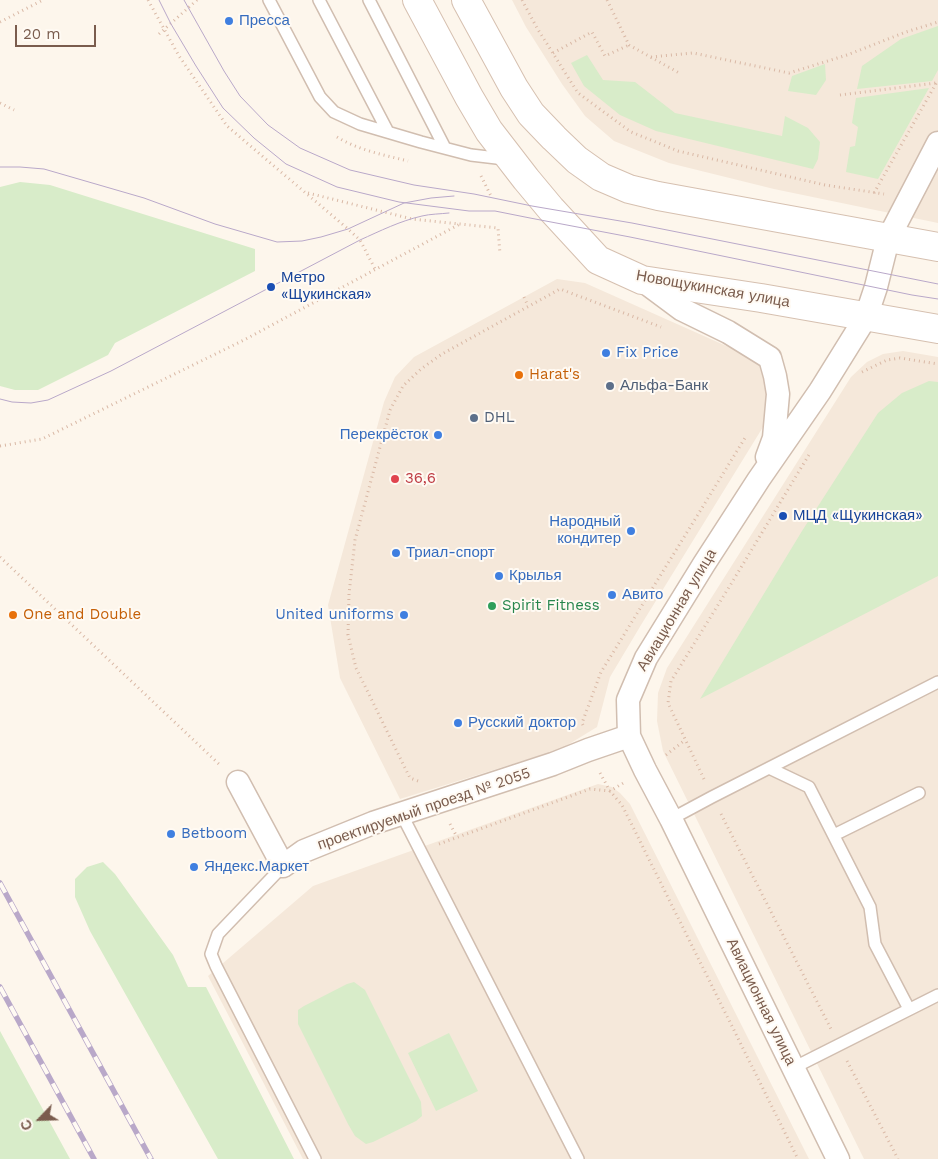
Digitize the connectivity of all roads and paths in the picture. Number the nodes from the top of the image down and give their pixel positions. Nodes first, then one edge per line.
1 (43, 0) edge
2 (148, 0) edge
3 (198, 0) edge
4 (269, 0) edge
5 (319, 0) edge
6 (369, 0) edge
7 (418, 0) edge
8 (466, 0) edge
9 (522, 0) edge
10 (607, 0) edge
11 (0, 22) edge
12 (938, 22) edge
13 (165, 30) junction
14 (159, 34) dead end
15 (629, 44) junction
16 (553, 53) junction
17 (651, 57) junction
18 (680, 74) dead end
19 (937, 82) edge
20 (840, 95) dead end
21 (0, 103) edge
22 (14, 110) dead end
23 (388, 132) junction
24 (938, 143) edge
25 (445, 148) junction
26 (510, 159) junction
27 (480, 174) dead end
28 (305, 193) junction
29 (874, 193) junction
30 (892, 196) dead end
31 (492, 198) dead end
32 (460, 224) junction
33 (888, 239) junction
34 (938, 247) edge
35 (500, 254) dead end
36 (375, 269) junction
37 (642, 280) junction
38 (524, 297) dead end
39 (528, 306) junction
40 (866, 317) junction
41 (662, 328) dead end
42 (938, 329) edge
43 (938, 364) edge
44 (858, 380) dead end
45 (745, 438) dead end
46 (0, 446) edge
47 (811, 451) dead end
48 (759, 479) junction
49 (680, 546) dead end
50 (0, 557) edge
51 (938, 682) edge
52 (629, 736) junction
53 (685, 740) junction
54 (769, 768) junction
55 (645, 770) junction
56 (426, 780) dead end
57 (238, 782) joint
58 (919, 793) dead end
59 (712, 797) junction
60 (402, 814) junction
61 (671, 819) junction
62 (834, 835) junction
63 (420, 851) junction
64 (283, 866) junction
65 (938, 994) edge
66 (909, 1009) junction
67 (839, 1046) junction
68 (794, 1068) junction
69 (315, 1159) edge
70 (578, 1159) edge
71 (838, 1159) edge
72 (898, 1159) edge

1 - 11 path
2 - 13 path
3 - 13 path
4 - 23 lane
5 - 23 lane
6 - 25 lane
7 - 26 main road, Новощукинская улица
8 - 33 main road
9 - 16 path
10 - 15 path
12 - 17 path
13 - 14 path
13 - 28 path
15 - 16 path
15 - 17 path
16 - 29 path
17 - 18 path
19 - 20 path
19 - 29 path
21 - 22 path
23 - 25 lane
24 - 33 street, Авиационная улица
25 - 26 lane
26 - 37 main road, Новощукинская улица
27 - 31 path
28 - 32 path
28 - 36 path
29 - 30 path
32 - 35 path
32 - 36 path
33 - 34 main road
33 - 40 street, Авиационная улица
36 - 46 path
37 - 40 main road, Новощукинская улица
37 - 48 street
38 - 39 path
39 - 41 path
39 - 56 path
40 - 42 main road, Новощукинская улица
40 - 48 street, Авиационная улица
43 - 44 path
45 - 49 path
47 - 53 path
48 - 52 street, Авиационная улица
50 - 57 path
51 - 54 lane
52 - 55 street, Авиационная улица
52 - 60 street, проектируемый проезд № 2055
53 - 55 path
53 - 59 path
54 - 59 lane
54 - 62 lane
55 - 61 street, Авиационная улица
55 - 63 path
57 - 64 street
58 - 62 lane
59 - 61 lane
59 - 67 path
60 - 63 lane
60 - 64 street, проектируемый проезд № 2055
61 - 68 street, Авиационная улица
62 - 66 lane
63 - 70 lane
64 - 69 lane
65 - 66 lane
66 - 67 lane
67 - 68 lane
67 - 72 path
68 - 71 street, Авиационная улица

